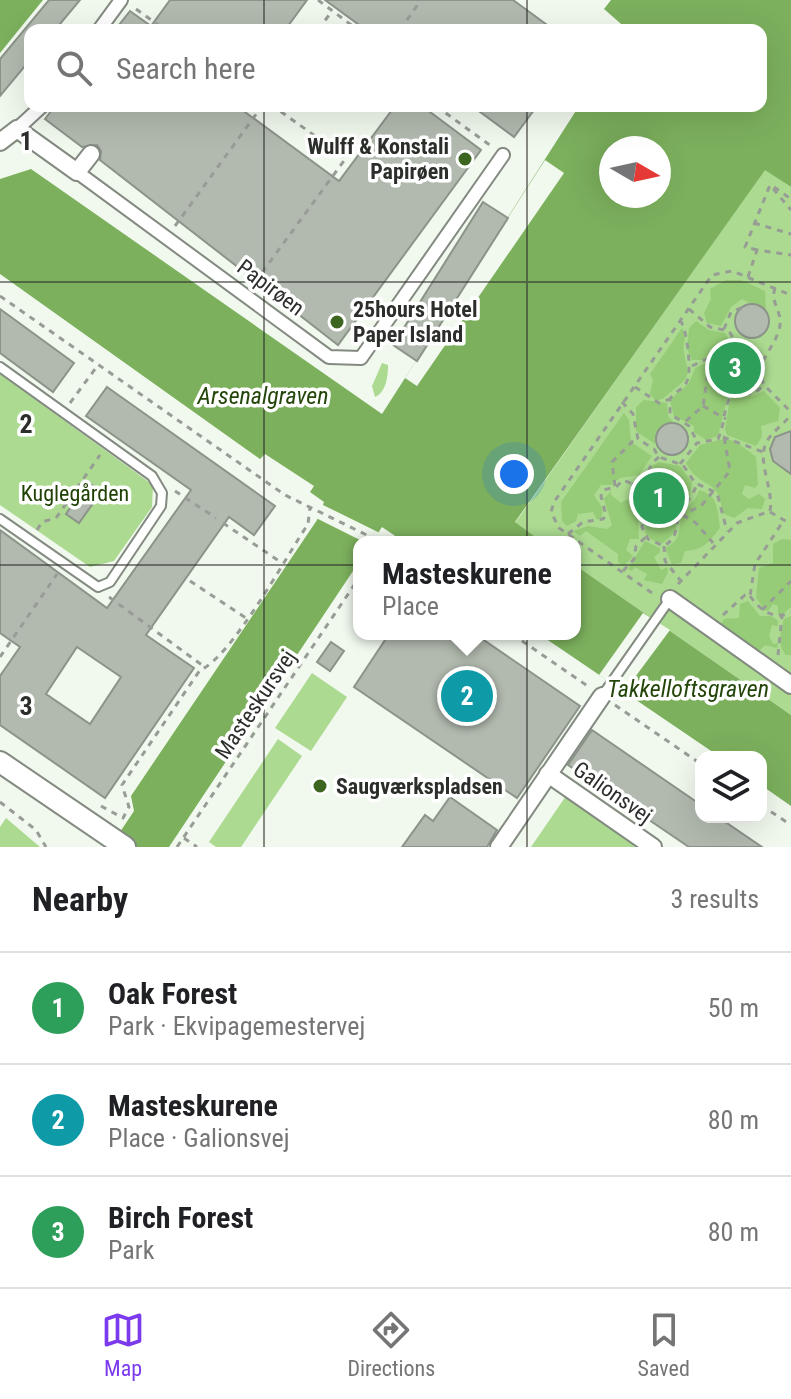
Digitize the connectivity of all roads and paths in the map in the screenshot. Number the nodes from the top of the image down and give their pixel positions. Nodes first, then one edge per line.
1 (121, 0) edge
2 (318, 0) edge
3 (421, 0) edge
4 (133, 8) dead end
5 (332, 11) junction
6 (103, 24) edge
7 (156, 24) edge
8 (322, 24) edge
9 (350, 24) edge
10 (404, 24) edge
11 (35, 112) edge
12 (258, 112) edge
13 (281, 112) edge
14 (444, 112) edge
15 (17, 129) junction
16 (0, 142) edge
17 (91, 154) dead end
18 (503, 155) joint
19 (77, 172) junction
20 (770, 185) junction
21 (791, 199) edge
22 (791, 210) edge
23 (754, 223) junction
24 (791, 234) edge
25 (166, 237) junction
26 (757, 250) junction
27 (791, 255) edge
28 (748, 277) junction
29 (775, 288) junction
30 (246, 295) junction
31 (791, 295) edge
32 (0, 296) edge
33 (743, 307) dead end
34 (688, 309) junction
35 (680, 320) junction
36 (724, 329) junction
37 (739, 348) junction
38 (710, 358) junction
39 (764, 358) junction
40 (98, 365) junction
41 (692, 366) junction
42 (0, 367) edge
43 (764, 385) junction
44 (634, 386) junction
45 (670, 399) junction
46 (622, 402) junction
47 (703, 406) junction
48 (63, 413) junction
49 (791, 413) edge
50 (726, 419) junction
51 (684, 422) junction
52 (722, 436) junction
53 (637, 437) junction
54 (698, 443) junction
55 (107, 445) junction
56 (763, 452) junction
57 (659, 457) junction
58 (680, 464) junction
59 (152, 476) junction
60 (633, 484) junction
61 (697, 484) junction
62 (616, 487) junction
63 (714, 490) junction
64 (310, 507) junction
65 (770, 511) junction
66 (681, 515) junction
67 (216, 518) dead end
68 (0, 519) edge
69 (784, 520) junction
70 (223, 523) dead end
71 (791, 524) edge
72 (727, 531) junction
73 (568, 534) junction
74 (369, 536) edge
75 (571, 536) edge
76 (646, 537) junction
77 (31, 540) junction
78 (581, 543) edge
79 (714, 544) junction
80 (664, 546) junction
81 (282, 563) junction
82 (65, 564) junction
83 (623, 571) junction
84 (680, 580) junction
85 (190, 581) dead end
86 (791, 581) edge
87 (98, 587) junction
88 (353, 587) edge
89 (750, 596) junction
90 (670, 599) junction
91 (762, 610) junction
92 (791, 613) edge
93 (782, 616) junction
94 (246, 618) junction
95 (710, 628) junction
96 (522, 640) edge
97 (0, 657) edge
98 (780, 661) dead end
99 (206, 668) junction
100 (791, 685) edge
101 (606, 690) junction
102 (695, 759) edge
103 (0, 762) edge
104 (548, 774) junction
105 (0, 802) edge
106 (103, 804) dead end
107 (767, 809) edge
108 (791, 825) edge
109 (184, 838) junction
110 (46, 847) edge
111 (125, 847) edge
112 (177, 847) edge
113 (197, 847) edge
114 (499, 847) edge
115 (653, 847) edge

1 - 6 street
2 - 5 path
3 - 10 path
4 - 7 path
5 - 8 path
5 - 9 path
11 - 15 street
12 - 25 path
13 - 30 path
14 - 18 path
15 - 16 street
15 - 19 street, Papirøen
17 - 19 street
18 - 30 street, Papirøen
19 - 25 street, Papirøen
20 - 21 path
20 - 22 path
20 - 23 path
23 - 24 path
23 - 26 path
25 - 30 street, Papirøen
26 - 27 path
26 - 28 path
28 - 29 path
28 - 34 path
29 - 31 path
29 - 39 path
32 - 40 path
33 - 36 path
34 - 35 path
34 - 36 path
35 - 41 path
35 - 44 path
36 - 37 path
37 - 38 path
37 - 39 path
38 - 41 path
38 - 47 path
39 - 43 path
40 - 48 path
40 - 64 path
41 - 45 path
42 - 48 lane
43 - 49 path
43 - 50 path
44 - 45 path
44 - 46 path
45 - 51 path
46 - 53 path
46 - 73 path
47 - 50 path
47 - 51 path
48 - 55 lane
49 - 56 path
50 - 52 path
51 - 54 path
52 - 54 path
52 - 56 path
52 - 63 path
53 - 57 path
53 - 62 path
54 - 58 path
55 - 59 lane
55 - 77 path
56 - 65 path
57 - 58 path
57 - 60 path
58 - 61 path
59 - 67 path
59 - 87 lane
60 - 62 path
60 - 76 path
61 - 63 path
61 - 66 path
62 - 73 path
63 - 66 path
63 - 72 path
64 - 74 path
64 - 81 path
65 - 69 path
65 - 72 path
66 - 79 path
66 - 80 path
68 - 77 lane
69 - 71 path
69 - 89 path
70 - 81 path
72 - 79 path
73 - 75 path
76 - 80 path
76 - 83 path
77 - 82 lane
78 - 83 path
79 - 84 path
80 - 84 path
81 - 94 path
82 - 87 lane
82 - 97 path
83 - 90 path
84 - 90 path
85 - 94 path
86 - 91 path
87 - 99 path
88 - 109 path, Masteskursvej
89 - 91 path
89 - 95 path
90 - 95 street
90 - 101 lane
91 - 93 path
92 - 93 path
93 - 98 path
94 - 99 path
95 - 100 street
96 - 101 path
99 - 106 path
101 - 102 path
101 - 104 street, Galionsvej
103 - 111 street
104 - 114 street, Galionsvej
104 - 115 street, Galionsvej
105 - 110 path
107 - 108 path
109 - 112 path, Masteskursvej
109 - 113 path

